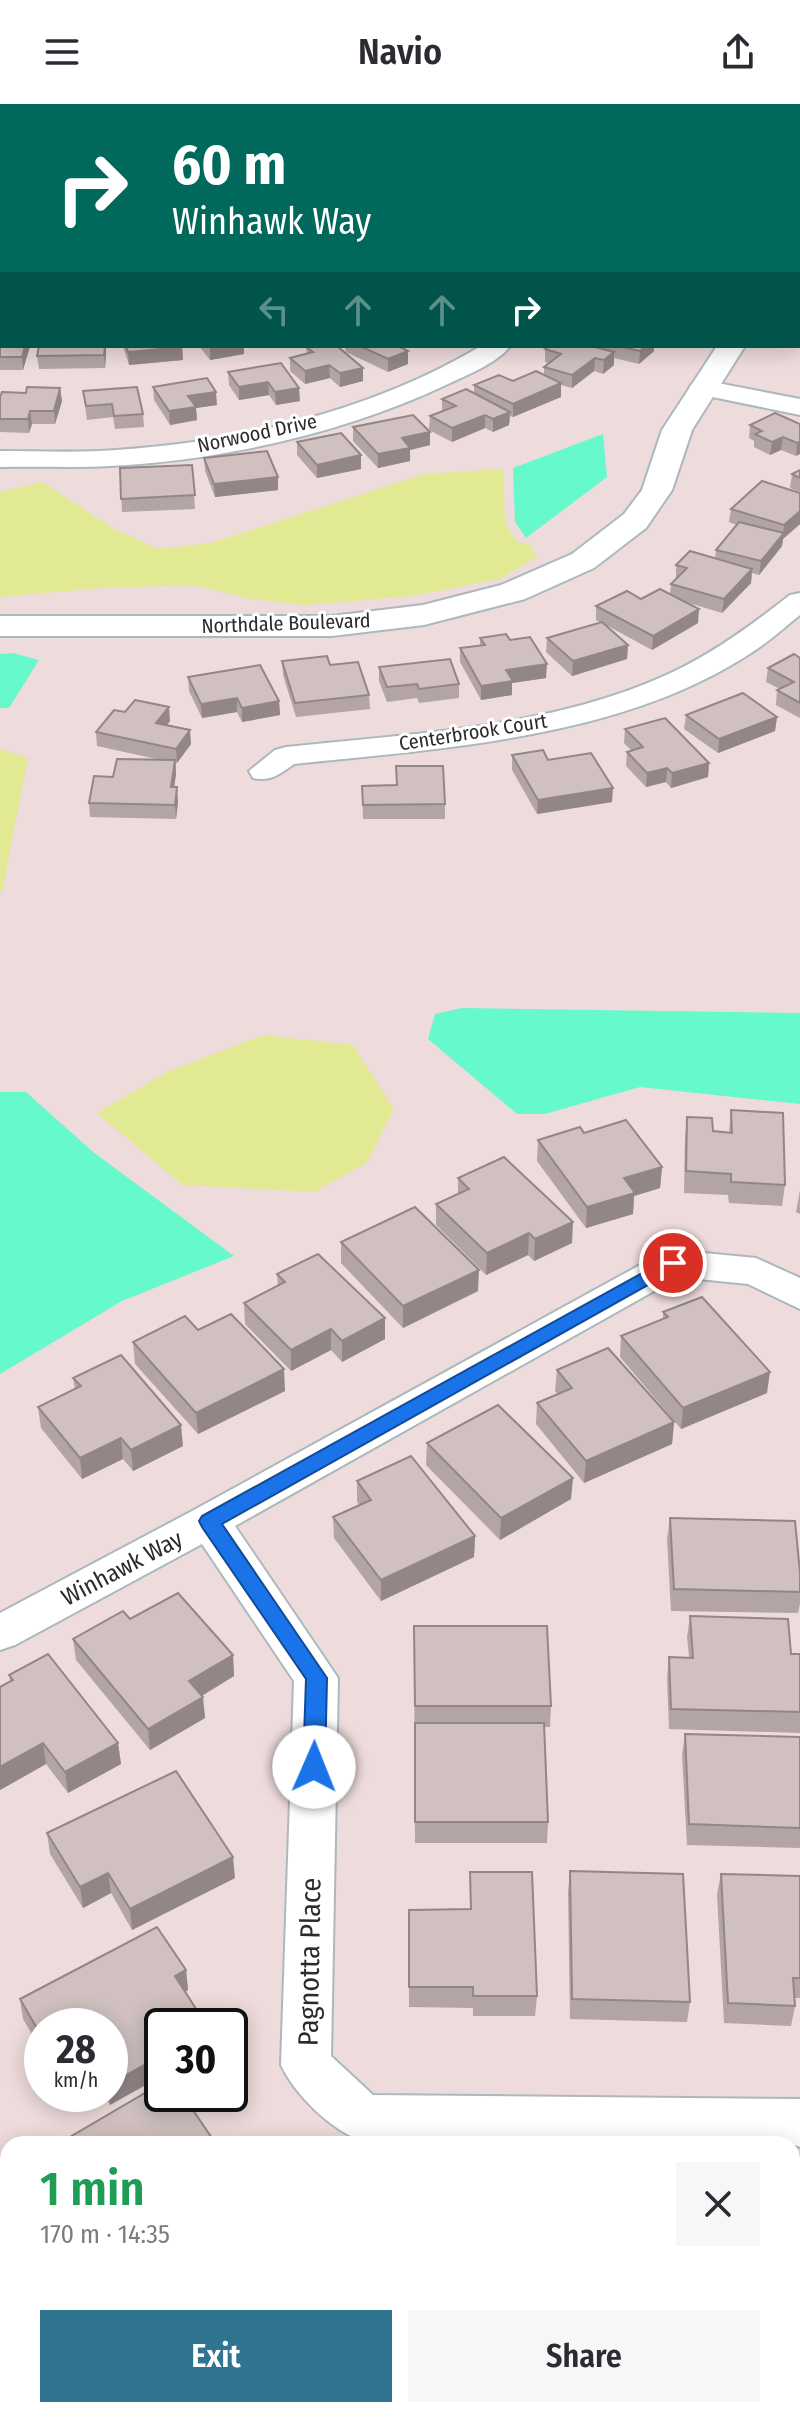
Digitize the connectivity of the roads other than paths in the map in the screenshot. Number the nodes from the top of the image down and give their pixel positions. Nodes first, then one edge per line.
1 (800, 126) edge
2 (800, 141) edge
3 (495, 348) edge
4 (730, 348) edge
5 (702, 388) junction
6 (800, 407) edge
7 (0, 459) edge
8 (800, 601) edge
9 (0, 626) edge
10 (264, 771) dead end
11 (800, 1295) edge
12 (209, 1521) junction
13 (0, 1633) edge
14 (800, 2123) edge

1 - 2 street
3 - 7 street, Norwood Drive
4 - 5 street, Northdale Boulevard
5 - 6 street
5 - 9 street, Northdale Boulevard
8 - 10 street, Centerbrook Court
11 - 12 street, Winhawk Way
12 - 13 street, Winhawk Way
12 - 14 street, Pagnotta Place

